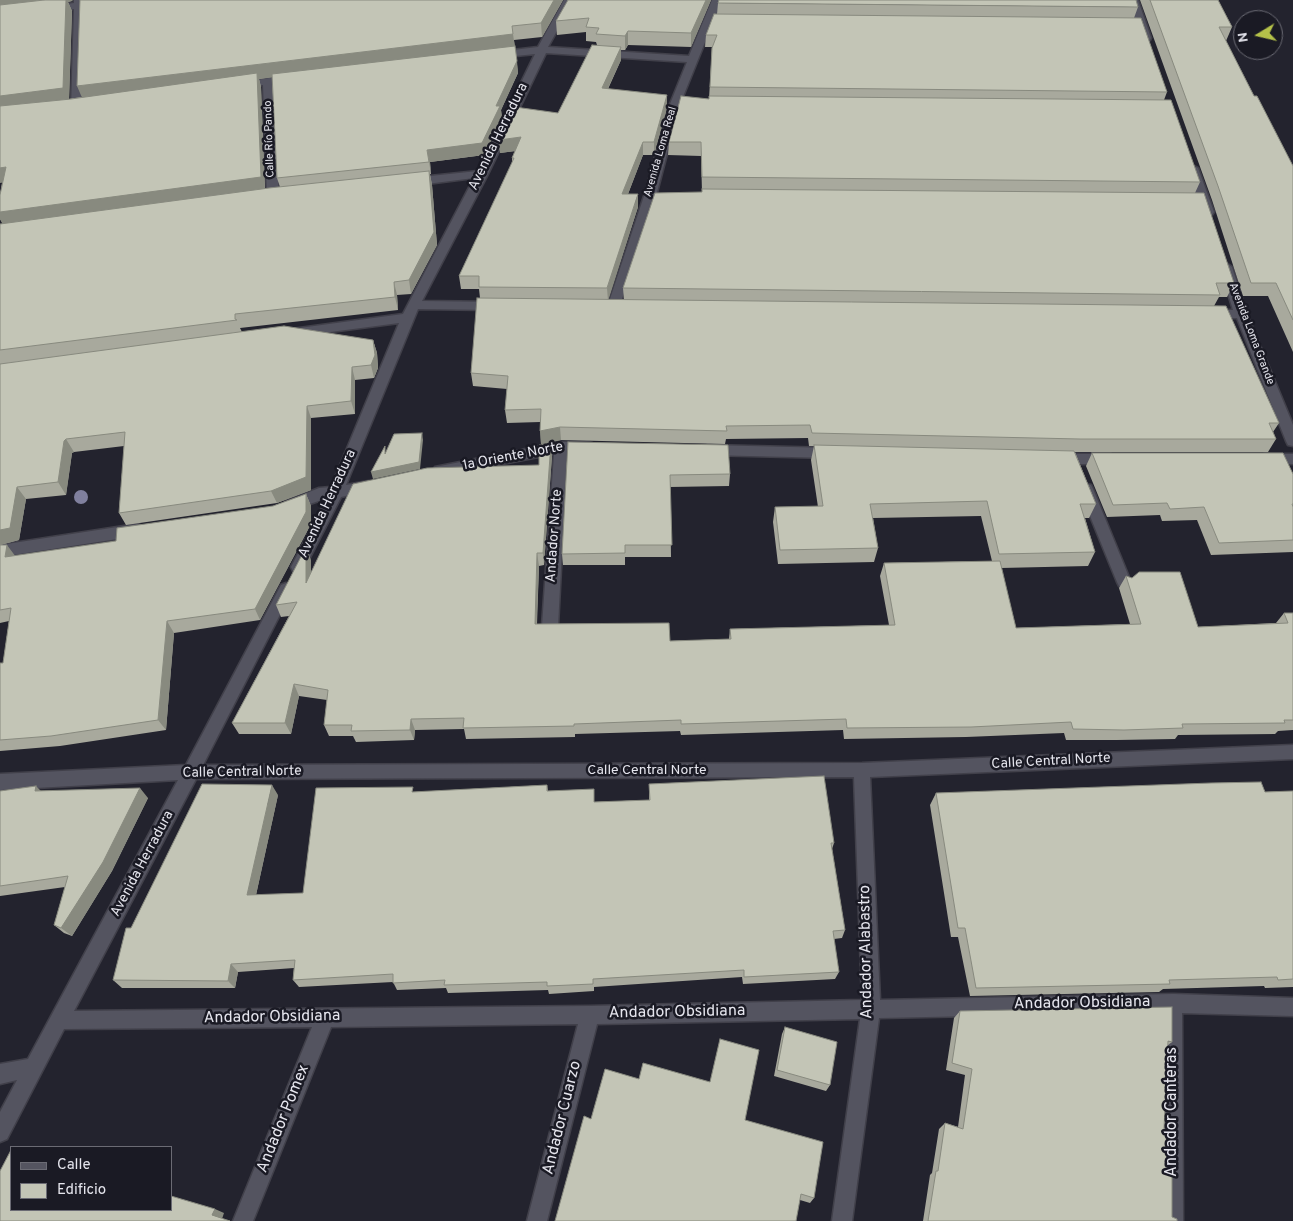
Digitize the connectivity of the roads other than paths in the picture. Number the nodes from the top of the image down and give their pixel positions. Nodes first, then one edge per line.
1 (128, 0) edge
2 (569, 0) edge
3 (717, 0) edge
4 (1132, 0) edge
5 (79, 3) edge
6 (40, 11) edge
7 (542, 50) junction
8 (1152, 53) edge
9 (482, 57) edge
10 (692, 59) junction
11 (307, 77) edge
12 (268, 81) junction
13 (229, 86) edge
14 (76, 108) edge
15 (1188, 155) edge
16 (482, 174) junction
17 (396, 183) edge
18 (273, 196) edge
19 (1210, 220) edge
20 (1222, 258) edge
21 (415, 305) junction
22 (514, 306) edge
23 (613, 308) edge
24 (1201, 314) edge
25 (1241, 314) junction
26 (407, 318) junction
27 (281, 334) edge
28 (1293, 441) edge
29 (561, 447) junction
30 (601, 448) edge
31 (689, 450) edge
32 (847, 454) edge
33 (1045, 459) edge
34 (1124, 459) edge
35 (1253, 459) edge
36 (1293, 459) edge
37 (1078, 469) junction
38 (424, 475) edge
39 (385, 483) edge
40 (336, 493) junction
41 (278, 510) edge
42 (152, 528) edge
43 (0, 551) edge
44 (1124, 582) dead end
45 (550, 626) edge
46 (1293, 752) edge
47 (862, 770) junction
48 (191, 772) junction
49 (0, 782) edge
50 (1173, 1003) junction
51 (1293, 1007) edge
52 (871, 1008) junction
53 (590, 1015) junction
54 (325, 1018) junction
55 (60, 1020) junction
56 (33, 1068) junction
57 (0, 1074) edge
58 (0, 1132) edge
59 (243, 1221) edge
60 (537, 1221) edge
61 (842, 1221) edge
62 (1173, 1221) edge

1 - 5 street
2 - 7 street, Avenida Herradura
3 - 10 street, Avenida Loma Real
4 - 8 street
5 - 6 street
5 - 14 street
7 - 9 street
7 - 10 street
7 - 16 street, Avenida Herradura
10 - 23 street, Avenida Loma Real
11 - 12 street
12 - 13 street
12 - 18 street, Calle Río Pando
15 - 19 street
16 - 17 street
16 - 21 street, Avenida Herradura
20 - 25 street, Avenida Loma Grande
21 - 22 street
21 - 26 street, Avenida Herradura
24 - 25 street
25 - 28 street, Avenida Loma Grande
26 - 27 street
26 - 40 street, Avenida Herradura
29 - 30 street, 1a Oriente Norte
29 - 38 street, 1a Oriente Norte
29 - 45 street, Andador Norte
31 - 32 street
33 - 37 street
34 - 37 street
35 - 36 street
37 - 44 street
39 - 40 street
40 - 41 street
40 - 48 street, Avenida Herradura
42 - 43 street
46 - 47 street, Calle Central Norte
47 - 48 street, Calle Central Norte
47 - 52 street, Andador Alabastro
48 - 49 street, Calle Central Norte
48 - 55 street, Avenida Herradura
50 - 51 street, Andador Obsidiana
50 - 52 street, Andador Obsidiana
50 - 62 street, Andador Canteras
52 - 53 street, Andador Obsidiana
52 - 61 street, Andador Alabastro
53 - 54 street, Andador Obsidiana
53 - 60 street, Andador Cuarzo
54 - 55 street, Andador Obsidiana
54 - 59 street, Andador Pomex
55 - 56 street, Avenida Herradura
56 - 57 street
56 - 58 street, Avenida Herradura

